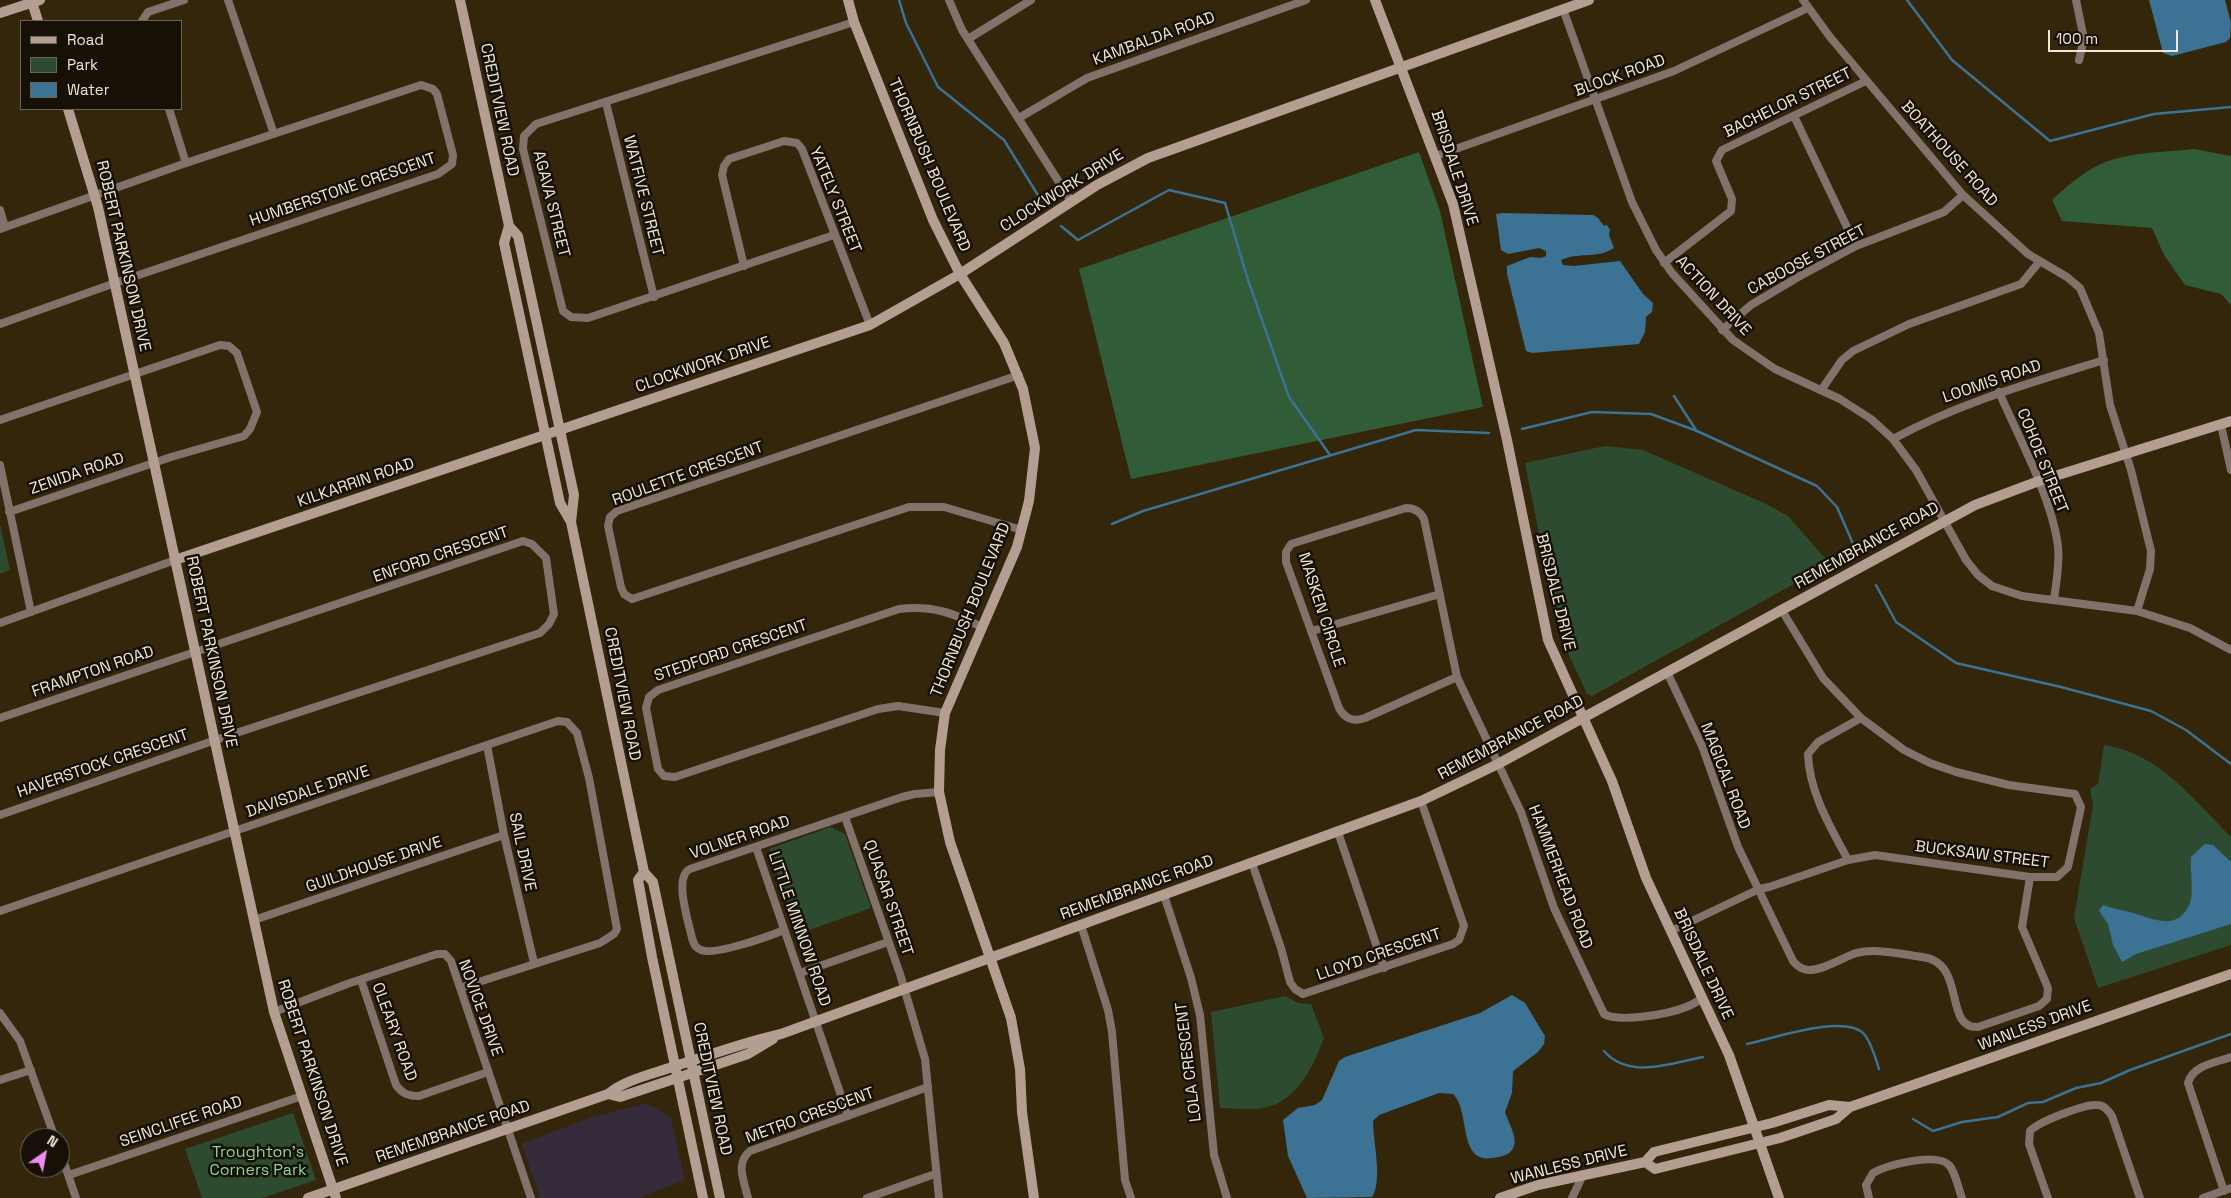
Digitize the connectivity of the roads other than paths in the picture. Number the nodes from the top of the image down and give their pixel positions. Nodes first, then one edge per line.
1 (184, 0) edge
2 (228, 0) edge
3 (460, 0) edge
4 (848, 0) edge
5 (949, 0) edge
6 (1031, 0) edge
7 (1306, 0) edge
8 (1375, 0) edge
9 (1589, 0) edge
10 (1802, 0) edge
11 (2076, 0) edge
12 (36, 1) edge
13 (1808, 8) junction
14 (1563, 10) junction
15 (0, 13) edge
16 (38, 20) edge
17 (143, 20) edge
18 (854, 22) junction
19 (968, 39) junction
20 (2078, 60) dead end
21 (1402, 66) junction
22 (1866, 81) junction
23 (1596, 99) junction
24 (606, 103) junction
25 (68, 110) edge
26 (169, 110) edge
27 (1794, 116) junction
28 (1019, 118) junction
29 (274, 134) junction
30 (1436, 156) junction
31 (186, 164) junction
32 (1963, 195) junction
33 (96, 196) junction
34 (1070, 201) junction
35 (0, 210) edge
36 (508, 226) junction
37 (2, 228) edge
38 (834, 236) junction
39 (1856, 246) junction
40 (2040, 261) junction
41 (1664, 262) junction
42 (744, 266) junction
43 (960, 274) junction
44 (115, 283) junction
45 (654, 297) junction
46 (0, 324) edge
47 (870, 325) junction
48 (1722, 330) junction
49 (2104, 360) junction
50 (135, 375) junction
51 (1019, 375) junction
52 (1822, 390) junction
53 (1999, 392) junction
54 (0, 420) edge
55 (2226, 423) edge
56 (561, 429) junction
57 (546, 434) junction
58 (1893, 439) junction
59 (2125, 454) junction
60 (154, 462) junction
61 (0, 465) edge
62 (2231, 470) edge
63 (2039, 481) junction
64 (9, 512) junction
65 (1944, 520) junction
66 (571, 522) junction
67 (1022, 530) junction
68 (175, 560) junction
69 (1440, 594) junction
70 (2054, 600) junction
71 (1781, 609) junction
72 (2137, 611) junction
73 (31, 612) junction
74 (0, 623) edge
75 (982, 627) junction
76 (1312, 631) junction
77 (2231, 650) edge
78 (195, 652) junction
79 (1667, 672) junction
80 (1457, 677) junction
81 (945, 713) junction
82 (0, 718) edge
83 (1583, 718) junction
84 (1861, 718) junction
85 (214, 740) junction
86 (487, 745) junction
87 (1498, 764) junction
88 (939, 792) junction
89 (1420, 801) junction
90 (0, 815) edge
91 (845, 817) junction
92 (234, 832) junction
93 (1338, 832) junction
94 (504, 835) junction
95 (756, 847) junction
96 (1848, 860) junction
97 (1252, 863) junction
98 (644, 872) junction
99 (2030, 877) junction
100 (1758, 889) junction
101 (1164, 895) junction
102 (0, 911) edge
103 (254, 920) junction
104 (1081, 925) junction
105 (784, 930) junction
106 (1671, 931) junction
107 (888, 942) junction
108 (990, 958) junction
109 (534, 964) junction
110 (1384, 968) junction
111 (800, 973) junction
112 (2231, 974) edge
113 (360, 980) junction
114 (460, 988) junction
115 (904, 989) junction
116 (1703, 998) junction
117 (274, 1012) junction
118 (0, 1013) edge
119 (816, 1021) junction
120 (781, 1034) junction
121 (2231, 1057) edge
122 (690, 1061) junction
123 (675, 1066) junction
124 (31, 1070) junction
125 (488, 1072) junction
126 (693, 1073) junction
127 (677, 1078) junction
128 (0, 1080) edge
129 (928, 1087) junction
130 (608, 1094) junction
131 (302, 1096) junction
132 (1850, 1107) junction
133 (848, 1116) junction
134 (51, 1128) edge
135 (1754, 1128) junction
136 (507, 1129) junction
137 (1760, 1144) junction
138 (1646, 1162) junction
139 (696, 1166) junction
140 (70, 1174) edge
141 (935, 1174) junction
142 (1583, 1175) junction
143 (69, 1178) edge
144 (716, 1184) junction
145 (2228, 1190) edge
146 (335, 1194) edge
147 (76, 1198) edge
148 (308, 1198) edge
149 (531, 1198) edge
150 (703, 1198) edge
151 (720, 1198) edge
152 (748, 1198) edge
153 (867, 1198) edge
154 (938, 1198) edge
155 (1034, 1198) edge
156 (1131, 1198) edge
157 (1227, 1198) edge
158 (1500, 1198) edge
159 (1572, 1198) edge
160 (1778, 1198) edge
161 (1869, 1198) edge
162 (1962, 1198) edge
163 (2048, 1198) edge
164 (2140, 1198) edge
165 (2204, 1198) edge

1 - 17 street
2 - 29 street
3 - 36 street, CREDITVIEW ROAD
4 - 18 street, THORNBUSH BOULEVARD
5 - 19 street
6 - 19 street
7 - 28 street, KAMBALDA ROAD
8 - 21 street, BRISDALE DRIVE
9 - 14 street, CLOCKWORK DRIVE
10 - 13 street, BOATHOUSE ROAD
11 - 20 street
12 - 15 street
12 - 16 street
13 - 22 street, BOATHOUSE ROAD
13 - 23 street, BLOCK ROAD
14 - 21 street, CLOCKWORK DRIVE
14 - 23 street, ACTION DRIVE
18 - 24 street, AGAVA STREET
18 - 43 street, THORNBUSH BOULEVARD
19 - 28 street
21 - 30 street, BRISDALE DRIVE
21 - 34 street, CLOCKWORK DRIVE
22 - 27 street, BACHELOR STREET
22 - 32 street, BOATHOUSE ROAD
23 - 30 street, BLOCK ROAD
23 - 41 street, ACTION DRIVE
24 - 45 street, WATFIVE STREET
24 - 45 street, AGAVA STREET
25 - 33 street, ROBERT PARKINSON DRIVE
26 - 31 street
27 - 39 street
27 - 41 street, BACHELOR STREET
28 - 34 street
29 - 31 street, HUMBERSTONE CRESCENT
29 - 44 street, HUMBERSTONE CRESCENT
30 - 83 street, BRISDALE DRIVE
31 - 33 street, HUMBERSTONE CRESCENT
32 - 39 street, CABOOSE STREET
32 - 40 street, BOATHOUSE ROAD
33 - 37 street, HUMBERSTONE CRESCENT
33 - 44 street, ROBERT PARKINSON DRIVE
34 - 43 street, CLOCKWORK DRIVE
35 - 37 street
36 - 56 street, CREDITVIEW ROAD
36 - 57 street, CREDITVIEW ROAD
38 - 42 street, AGAVA STREET
38 - 42 street, YATELY STREET
38 - 47 street, YATELY STREET
39 - 48 street, CABOOSE STREET
40 - 49 street, BOATHOUSE ROAD
40 - 52 street
41 - 48 street, ACTION DRIVE
42 - 45 street, AGAVA STREET
43 - 47 street, CLOCKWORK DRIVE
43 - 51 street, THORNBUSH BOULEVARD
44 - 46 street
44 - 50 street, ROBERT PARKINSON DRIVE
47 - 56 street, CLOCKWORK DRIVE
48 - 52 street, ACTION DRIVE
49 - 53 street, LOOMIS ROAD
49 - 59 street, BOATHOUSE ROAD
50 - 54 street
50 - 60 street, ROBERT PARKINSON DRIVE
50 - 60 street, ZENIDA ROAD
51 - 67 street, THORNBUSH BOULEVARD
51 - 67 street, ROULETTE CRESCENT
52 - 58 street, ACTION DRIVE
53 - 58 street, LOOMIS ROAD
53 - 63 street, COHOE STREET
55 - 59 street, REMEMBRANCE ROAD
55 - 62 street
56 - 57 street, CLOCKWORK DRIVE
56 - 66 street, CREDITVIEW ROAD
57 - 66 street, CREDITVIEW ROAD
57 - 68 street, KILKARRIN ROAD
58 - 65 street, ACTION DRIVE
59 - 63 street, REMEMBRANCE ROAD
59 - 72 street, BOATHOUSE ROAD
60 - 64 street, ZENIDA ROAD
60 - 68 street, ROBERT PARKINSON DRIVE
61 - 64 street
63 - 65 street, REMEMBRANCE ROAD
63 - 70 street, COHOE STREET
64 - 73 street
65 - 70 street, ACTION DRIVE
65 - 71 street, REMEMBRANCE ROAD
66 - 98 street, CREDITVIEW ROAD
67 - 75 street, THORNBUSH BOULEVARD
68 - 73 street
68 - 78 street, ROBERT PARKINSON DRIVE
69 - 76 street
69 - 76 street, MASKEN CIRCLE
69 - 80 street, MASKEN CIRCLE
70 - 72 street, ACTION DRIVE
71 - 79 street, REMEMBRANCE ROAD
71 - 84 street, BUCKSAW STREET
72 - 77 street, ACTION DRIVE
73 - 74 street
75 - 81 street, THORNBUSH BOULEVARD
75 - 81 street, STEDFORD CRESCENT
76 - 80 street, MASKEN CIRCLE
78 - 82 street, FRAMPTON ROAD
78 - 85 street, ROBERT PARKINSON DRIVE
78 - 85 street, ENFORD CRESCENT
79 - 83 street, REMEMBRANCE ROAD
79 - 100 street, MAGICAL ROAD
80 - 87 street, MASKEN CIRCLE
81 - 88 street, THORNBUSH BOULEVARD
83 - 87 street, REMEMBRANCE ROAD
83 - 106 street, BRISDALE DRIVE
84 - 96 street
84 - 99 street, BUCKSAW STREET
85 - 90 street, HAVERSTOCK CRESCENT
85 - 92 street, ROBERT PARKINSON DRIVE
86 - 92 street, DAVISDALE DRIVE
86 - 94 street, SAIL DRIVE
86 - 109 street, DAVISDALE DRIVE
87 - 89 street, REMEMBRANCE ROAD
87 - 116 street, HAMMERHEAD ROAD
88 - 91 street, VOLNER ROAD
88 - 108 street, THORNBUSH BOULEVARD
89 - 93 street, REMEMBRANCE ROAD
89 - 110 street, LLOYD CRESCENT
91 - 95 street, VOLNER ROAD
91 - 107 street, QUASAR STREET
92 - 102 street, DAVISDALE DRIVE
92 - 103 street, ROBERT PARKINSON DRIVE
93 - 97 street, REMEMBRANCE ROAD
93 - 110 street
94 - 103 street, GUILDHOUSE DRIVE
94 - 109 street, SAIL DRIVE
95 - 105 street, LITTLE MINNOW ROAD
95 - 105 street, VOLNER ROAD
96 - 99 street, BUCKSAW STREET
96 - 100 street, BUCKSAW STREET
97 - 101 street, REMEMBRANCE ROAD
97 - 110 street, LLOYD CRESCENT
98 - 122 street, CREDITVIEW ROAD
98 - 123 street, CREDITVIEW ROAD
99 - 100 street, MAGICAL ROAD
100 - 106 street, BUCKSAW STREET
101 - 104 street, REMEMBRANCE ROAD
101 - 157 street, LOLA CRESCENT
103 - 117 street, ROBERT PARKINSON DRIVE
104 - 108 street, REMEMBRANCE ROAD
104 - 156 street
105 - 111 street, LITTLE MINNOW ROAD
106 - 116 street, BRISDALE DRIVE
107 - 111 street
107 - 115 street, QUASAR STREET
108 - 115 street, REMEMBRANCE ROAD
108 - 155 street, THORNBUSH BOULEVARD
109 - 114 street
111 - 119 street, LITTLE MINNOW ROAD
112 - 132 street, WANLESS DRIVE
113 - 114 street, NOVICE DRIVE
113 - 117 street, NOVICE DRIVE
113 - 125 street, OLEARY ROAD
114 - 125 street, NOVICE DRIVE
115 - 119 street, REMEMBRANCE ROAD
115 - 129 street, QUASAR STREET
116 - 135 street, BRISDALE DRIVE
117 - 131 street, ROBERT PARKINSON DRIVE
118 - 124 street
119 - 120 street, REMEMBRANCE ROAD
119 - 133 street, LITTLE MINNOW ROAD
120 - 122 street, REMEMBRANCE ROAD
120 - 126 street, REMEMBRANCE ROAD
121 - 145 street
122 - 123 street, REMEMBRANCE ROAD
122 - 126 street, CREDITVIEW ROAD
123 - 127 street, CREDITVIEW ROAD
123 - 130 street, REMEMBRANCE ROAD
124 - 128 street
124 - 134 street
125 - 136 street, NOVICE DRIVE
126 - 127 street, REMEMBRANCE ROAD
126 - 144 street, CREDITVIEW ROAD
127 - 130 street, REMEMBRANCE ROAD
127 - 139 street, CREDITVIEW ROAD
129 - 133 street, METRO CRESCENT
129 - 141 street, QUASAR STREET
130 - 136 street, REMEMBRANCE ROAD
131 - 140 street, SEINCLIFEE ROAD
131 - 146 street, ROBERT PARKINSON DRIVE
132 - 135 street, WANLESS DRIVE
132 - 137 street, WANLESS DRIVE
133 - 152 street, METRO CRESCENT
135 - 137 street, BRISDALE DRIVE
135 - 138 street, WANLESS DRIVE
136 - 146 street, REMEMBRANCE ROAD
136 - 149 street, NOVICE DRIVE
137 - 138 street, WANLESS DRIVE
137 - 160 street, BRISDALE DRIVE
138 - 142 street, WANLESS DRIVE
139 - 144 street
139 - 150 street, CREDITVIEW ROAD
141 - 153 street
141 - 154 street, QUASAR STREET
142 - 158 street, WANLESS DRIVE
142 - 159 street
143 - 147 street
144 - 151 street, CREDITVIEW ROAD
145 - 165 street
146 - 148 street, REMEMBRANCE ROAD
161 - 162 street
163 - 164 street

